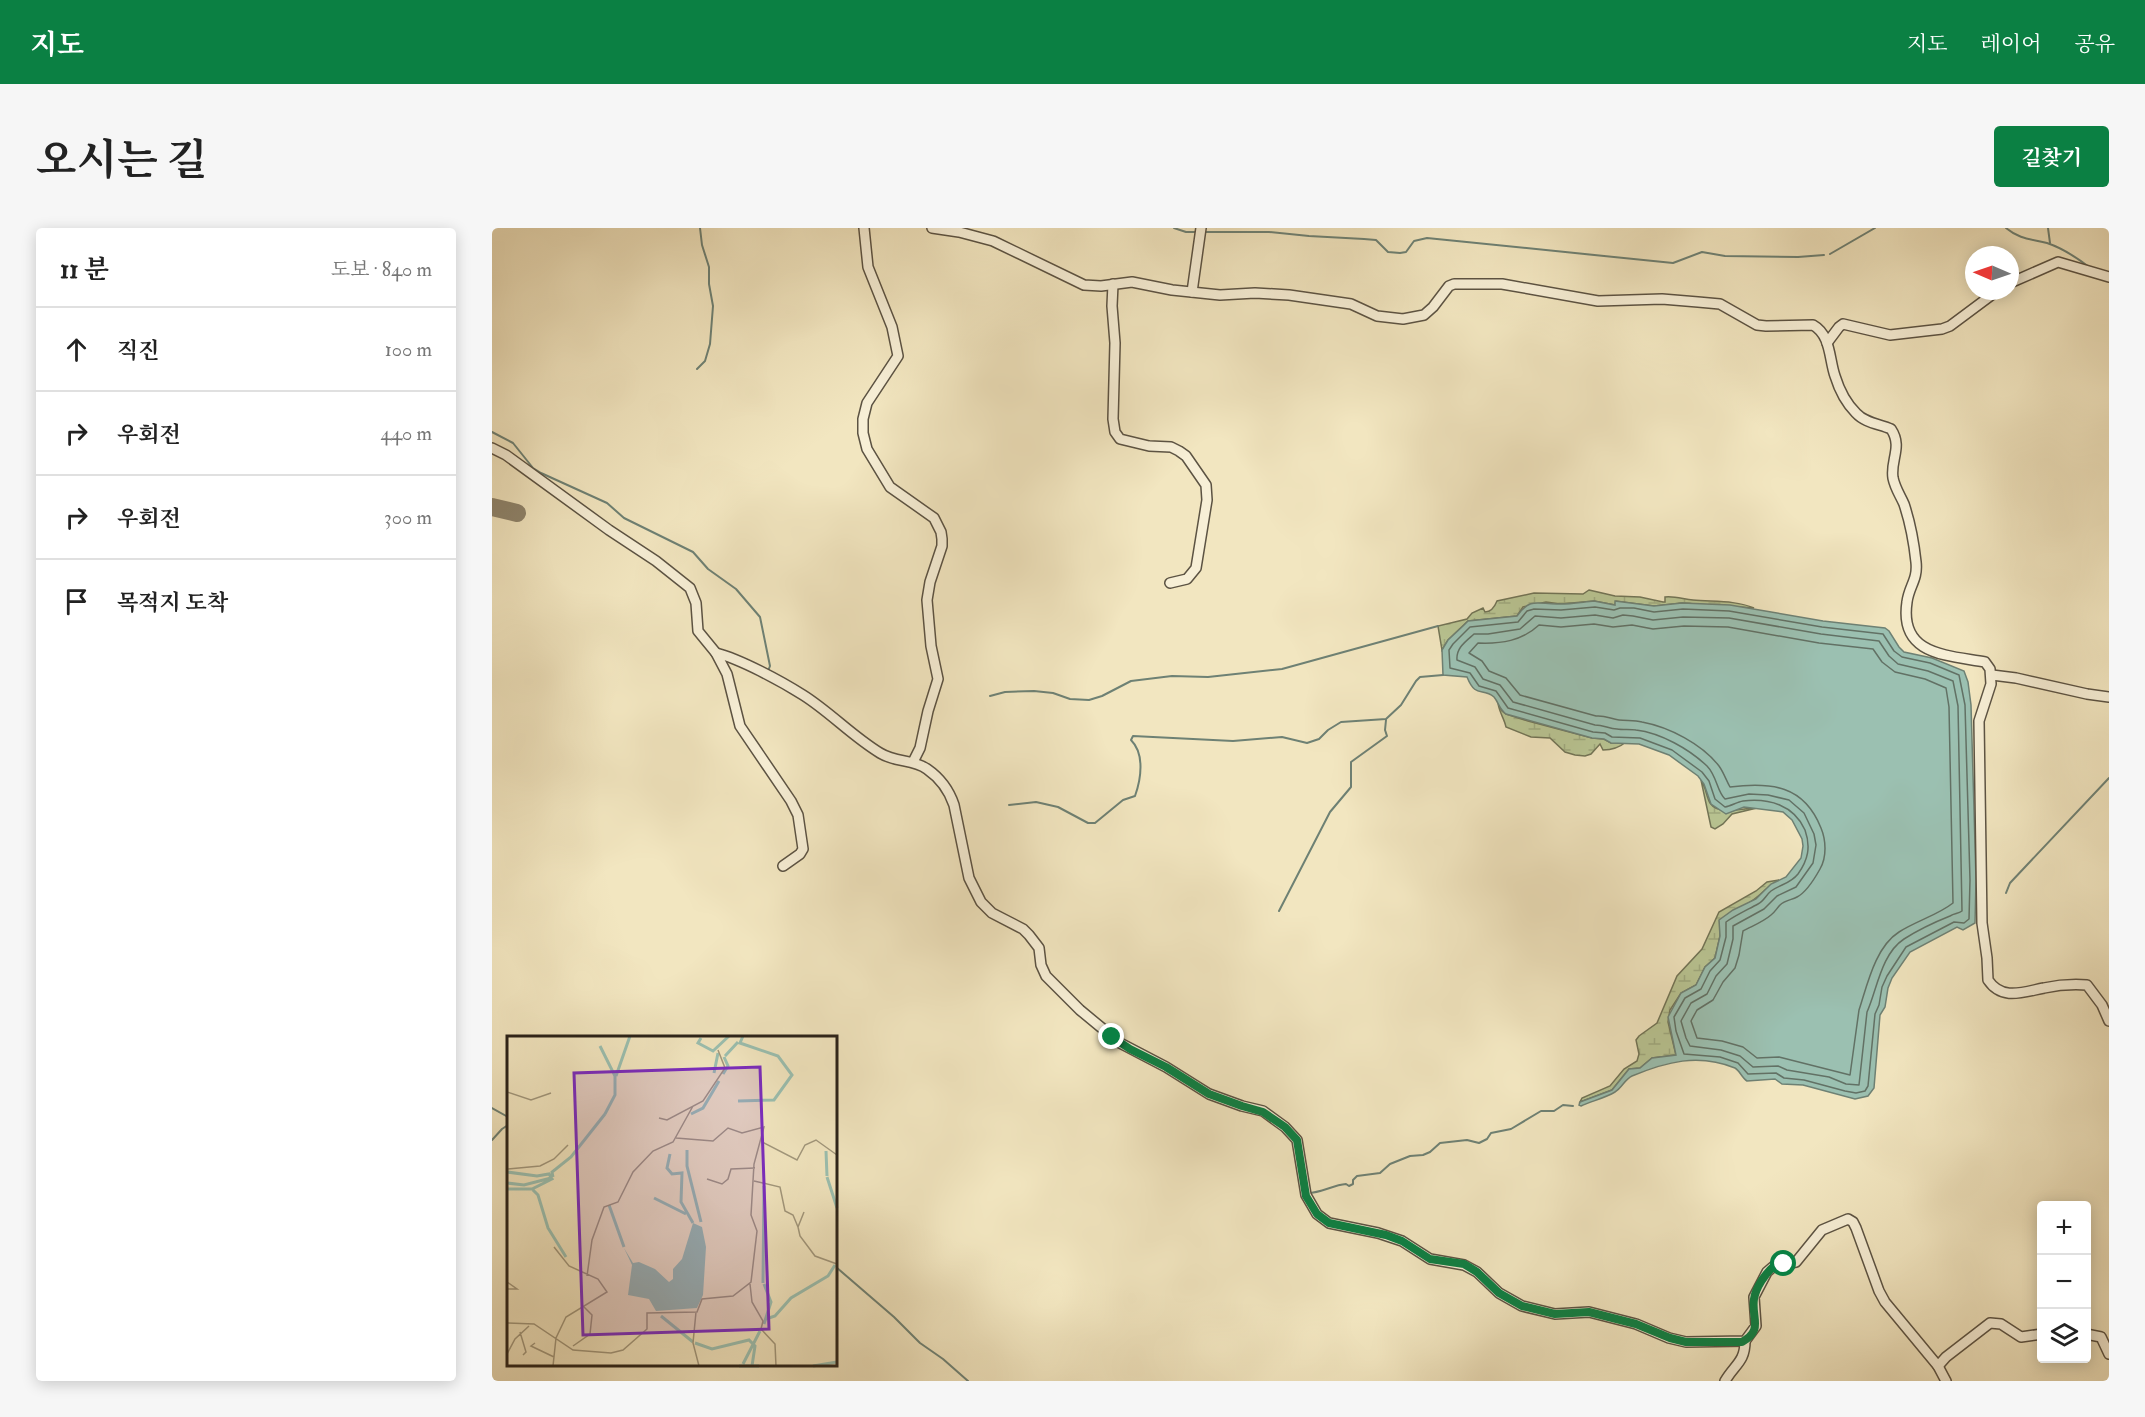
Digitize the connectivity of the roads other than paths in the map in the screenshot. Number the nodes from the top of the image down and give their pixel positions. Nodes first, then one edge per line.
1 (864, 228) edge
2 (932, 228) edge
3 (1201, 228) edge
4 (959, 230) edge
5 (2109, 277) edge
6 (2019, 279) edge
7 (1113, 284) junction
8 (1192, 292) junction
9 (1985, 300) edge
10 (1827, 343) junction
11 (492, 448) edge
12 (1170, 583) dead end
13 (716, 653) junction
14 (1992, 675) junction
15 (2109, 697) edge
16 (913, 762) junction
17 (783, 866) dead end
18 (2109, 1021) edge
19 (2037, 1335) edge
20 (2091, 1335) edge
21 (1745, 1341) junction
22 (2109, 1354) edge
23 (1938, 1366) junction
24 (1725, 1381) edge
25 (1946, 1381) edge

1 - 16 street
2 - 4 street
3 - 8 street
4 - 7 street
5 - 6 street
7 - 8 street
7 - 12 street
8 - 10 street
9 - 10 street
10 - 14 street
11 - 13 street
13 - 16 street
13 - 17 street
14 - 15 street
14 - 18 street
16 - 21 street
19 - 23 street
20 - 22 street
21 - 23 street
21 - 24 street
23 - 25 street

